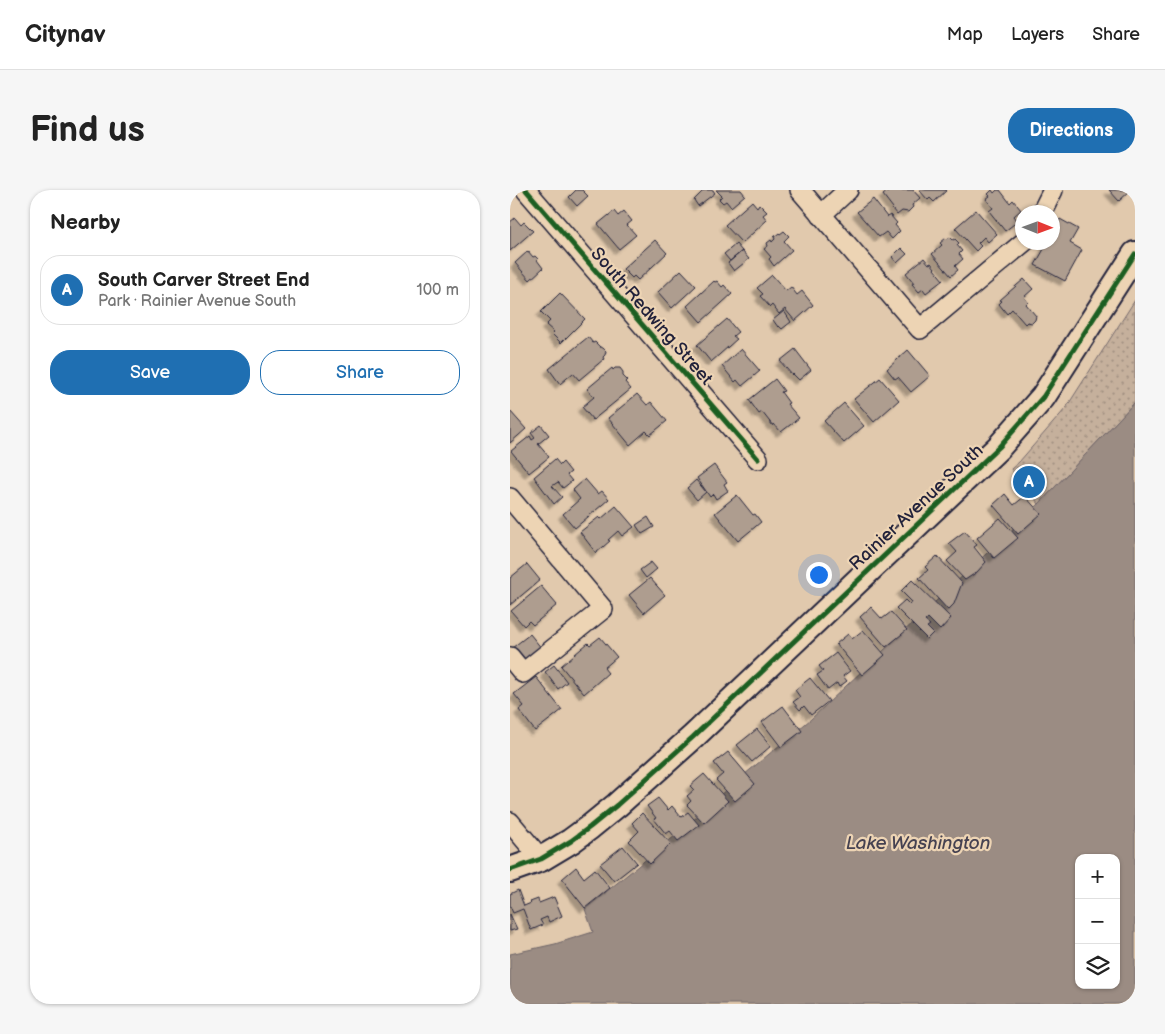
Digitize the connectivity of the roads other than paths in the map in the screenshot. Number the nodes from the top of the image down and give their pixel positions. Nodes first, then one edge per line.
1 (526, 190) edge
2 (800, 190) edge
3 (848, 190) edge
4 (1053, 190) edge
5 (1046, 205) edge
6 (821, 215) junction
7 (1015, 250) edge
8 (1135, 254) edge
9 (758, 460) dead end
10 (510, 498) edge
11 (510, 657) edge
12 (510, 822) edge
13 (541, 859) junction
14 (510, 870) edge

1 - 9 street, South Redwing Street
2 - 6 street
3 - 6 street
4 - 5 street
6 - 7 street
8 - 13 main road, Rainier Avenue South
10 - 11 street
12 - 13 street
13 - 14 main road, Rainier Avenue South

